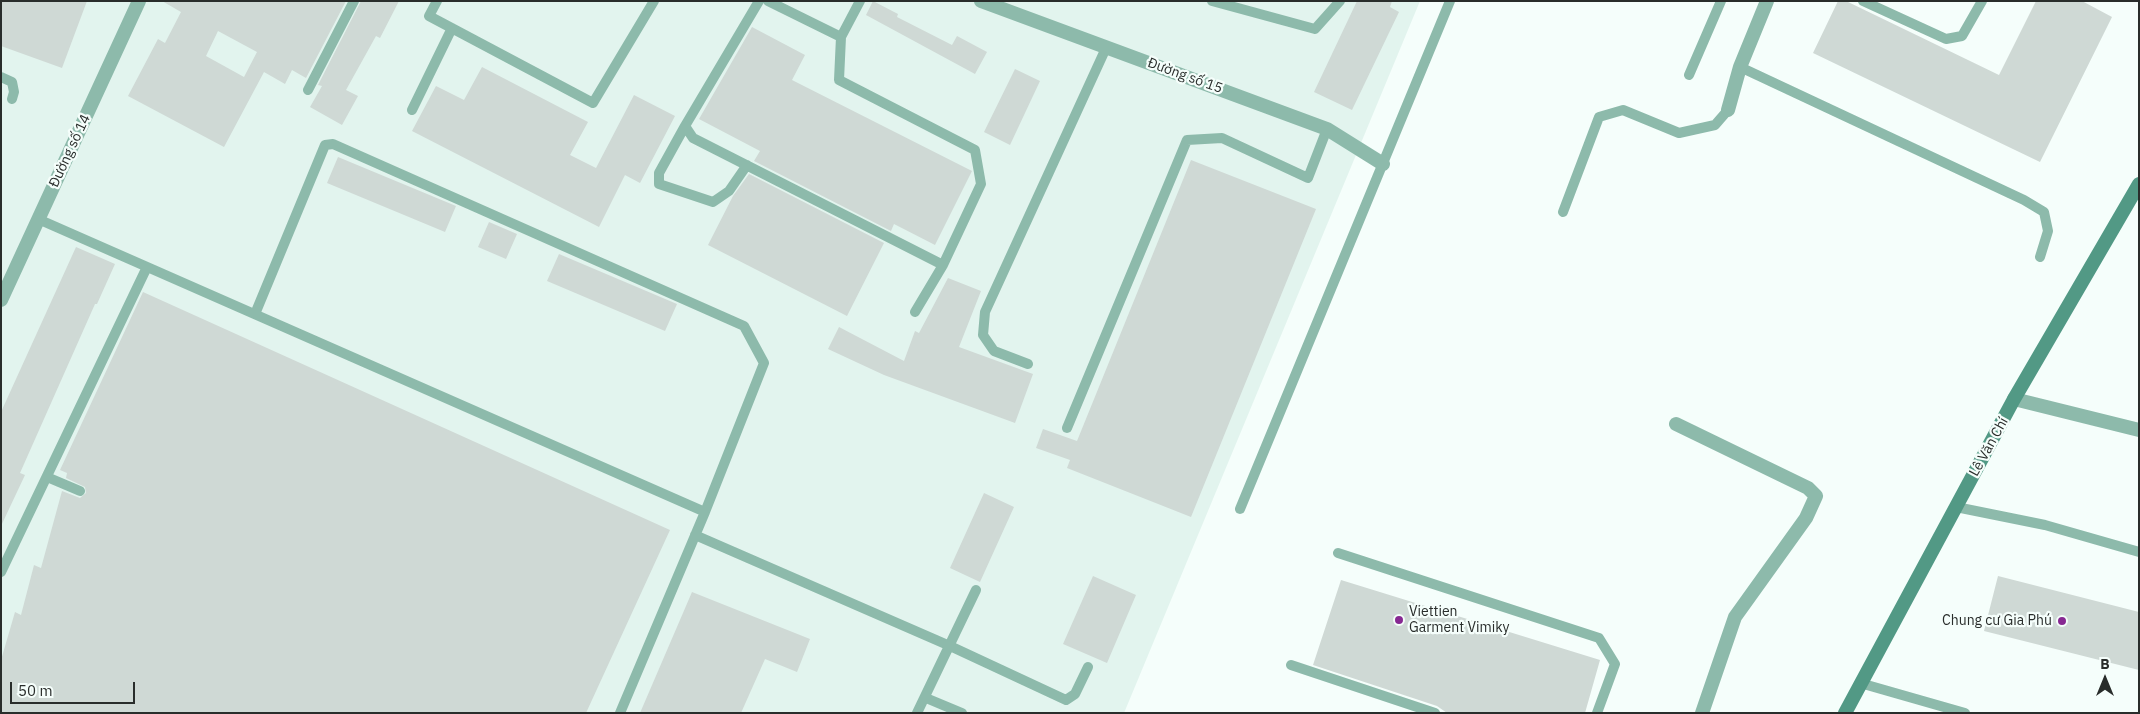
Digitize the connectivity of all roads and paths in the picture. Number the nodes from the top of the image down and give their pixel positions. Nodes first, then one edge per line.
1 (139, 1) edge
2 (354, 1) edge
3 (437, 1) edge
4 (654, 1) edge
5 (759, 1) edge
6 (768, 1) edge
7 (860, 1) edge
8 (980, 1) edge
9 (1212, 1) edge
10 (1340, 1) edge
11 (1450, 1) edge
12 (1721, 1) edge
13 (1767, 1) edge
14 (1863, 1) edge
15 (1982, 1) edge
16 (452, 28) junction
17 (840, 37) junction
18 (1106, 48) junction
19 (1740, 67) junction
20 (1689, 75) dead end
21 (1, 77) edge
22 (308, 90) dead end
23 (12, 99) dead end
24 (412, 110) dead end
25 (1728, 110) joint
26 (685, 126) junction
27 (1327, 129) junction
28 (1383, 164) junction
29 (747, 165) junction
30 (2139, 184) edge
31 (1563, 212) dead end
32 (38, 219) junction
33 (2040, 257) dead end
34 (943, 265) junction
35 (147, 267) junction
36 (1, 300) edge
37 (915, 312) dead end
38 (255, 314) junction
39 (1028, 364) dead end
40 (2014, 399) junction
41 (1676, 424) dead end
42 (1067, 428) dead end
43 (2139, 430) edge
44 (47, 477) junction
45 (80, 491) dead end
46 (1956, 507) junction
47 (1240, 509) dead end
48 (705, 512) junction
49 (695, 535) junction
50 (2139, 552) edge
51 (1338, 553) dead end
52 (1, 572) edge
53 (976, 590) dead end
54 (950, 646) junction
55 (1291, 666) dead end
56 (1088, 667) dead end
57 (1860, 683) junction
58 (926, 698) junction
59 (620, 713) edge
60 (917, 713) edge
61 (962, 713) edge
62 (1435, 713) edge
63 (1597, 713) edge
64 (1702, 713) edge
65 (1845, 713) edge
66 (1965, 713) edge

1 - 32 street, Đường số 14
2 - 22 lane
3 - 16 lane
4 - 16 lane
5 - 26 lane
6 - 17 lane
7 - 17 lane
8 - 18 street, Đường số 15
9 - 10 lane
11 - 28 lane
12 - 20 lane
13 - 19 street
14 - 15 lane
16 - 24 lane
17 - 34 lane
18 - 27 street, Đường số 15
18 - 39 lane
19 - 25 street
19 - 33 lane
21 - 23 lane
25 - 31 lane
26 - 29 lane
26 - 29 lane
27 - 28 street, Đường số 15
27 - 42 lane
28 - 47 lane
29 - 34 lane
30 - 40 main road, Lê Văn Chí
32 - 35 lane
32 - 36 street, Đường số 14
34 - 37 lane
35 - 38 lane
35 - 44 lane
38 - 48 lane
38 - 48 lane
40 - 43 street
40 - 46 main road, Lê Văn Chí
41 - 64 street
44 - 45 lane
44 - 52 lane
46 - 50 lane
46 - 57 main road, Lê Văn Chí
48 - 49 lane
49 - 54 lane
49 - 59 lane
51 - 63 lane
53 - 54 lane
54 - 56 lane
54 - 58 lane
55 - 62 lane
57 - 65 main road, Lê Văn Chí
57 - 66 lane
58 - 60 lane
58 - 61 lane

